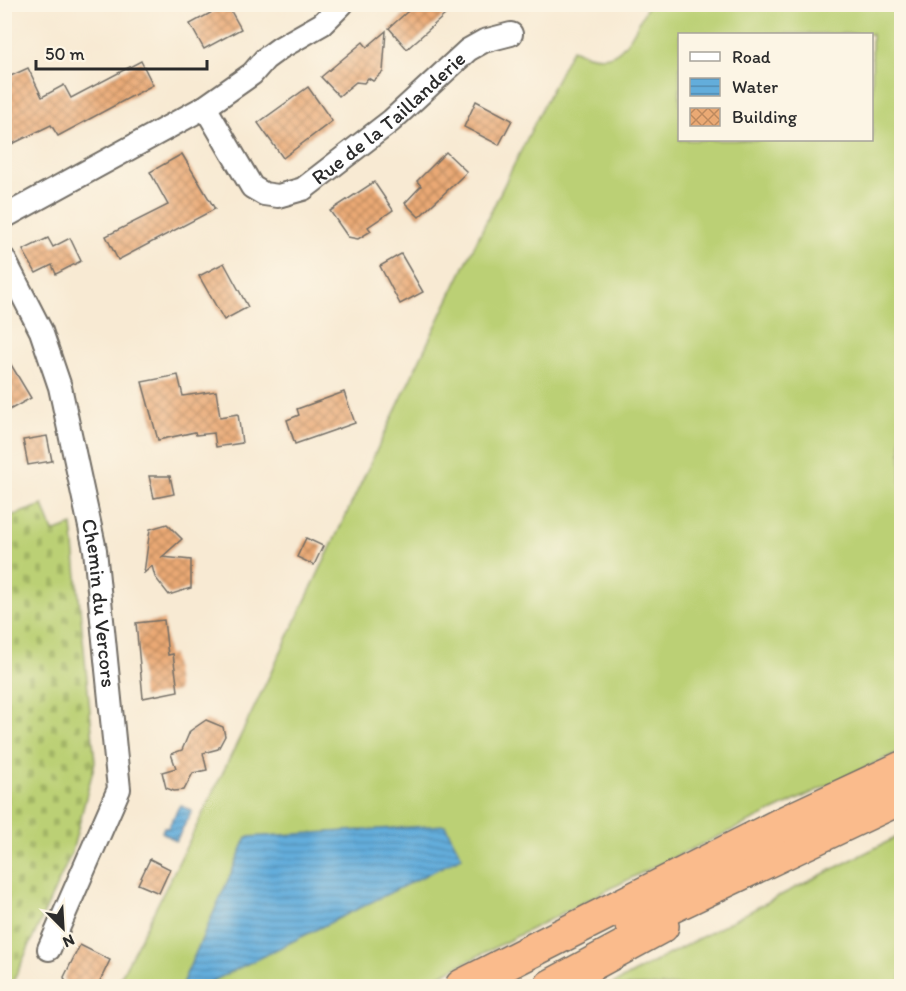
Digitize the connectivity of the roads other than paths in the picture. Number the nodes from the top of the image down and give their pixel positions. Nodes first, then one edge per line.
1 (342, 4) edge
2 (511, 34) dead end
3 (205, 106) junction
4 (4, 217) edge
5 (4, 259) edge
6 (902, 768) edge
7 (902, 797) edge
8 (762, 864) junction
9 (49, 949) dead end
10 (461, 986) edge
11 (506, 987) edge
12 (551, 987) edge

1 - 3 street
2 - 3 street, Rue de la Taillanderie
3 - 4 street
5 - 9 street, Chemin du Vercors
6 - 10 highway
7 - 8 highway
8 - 11 highway
8 - 12 highway

